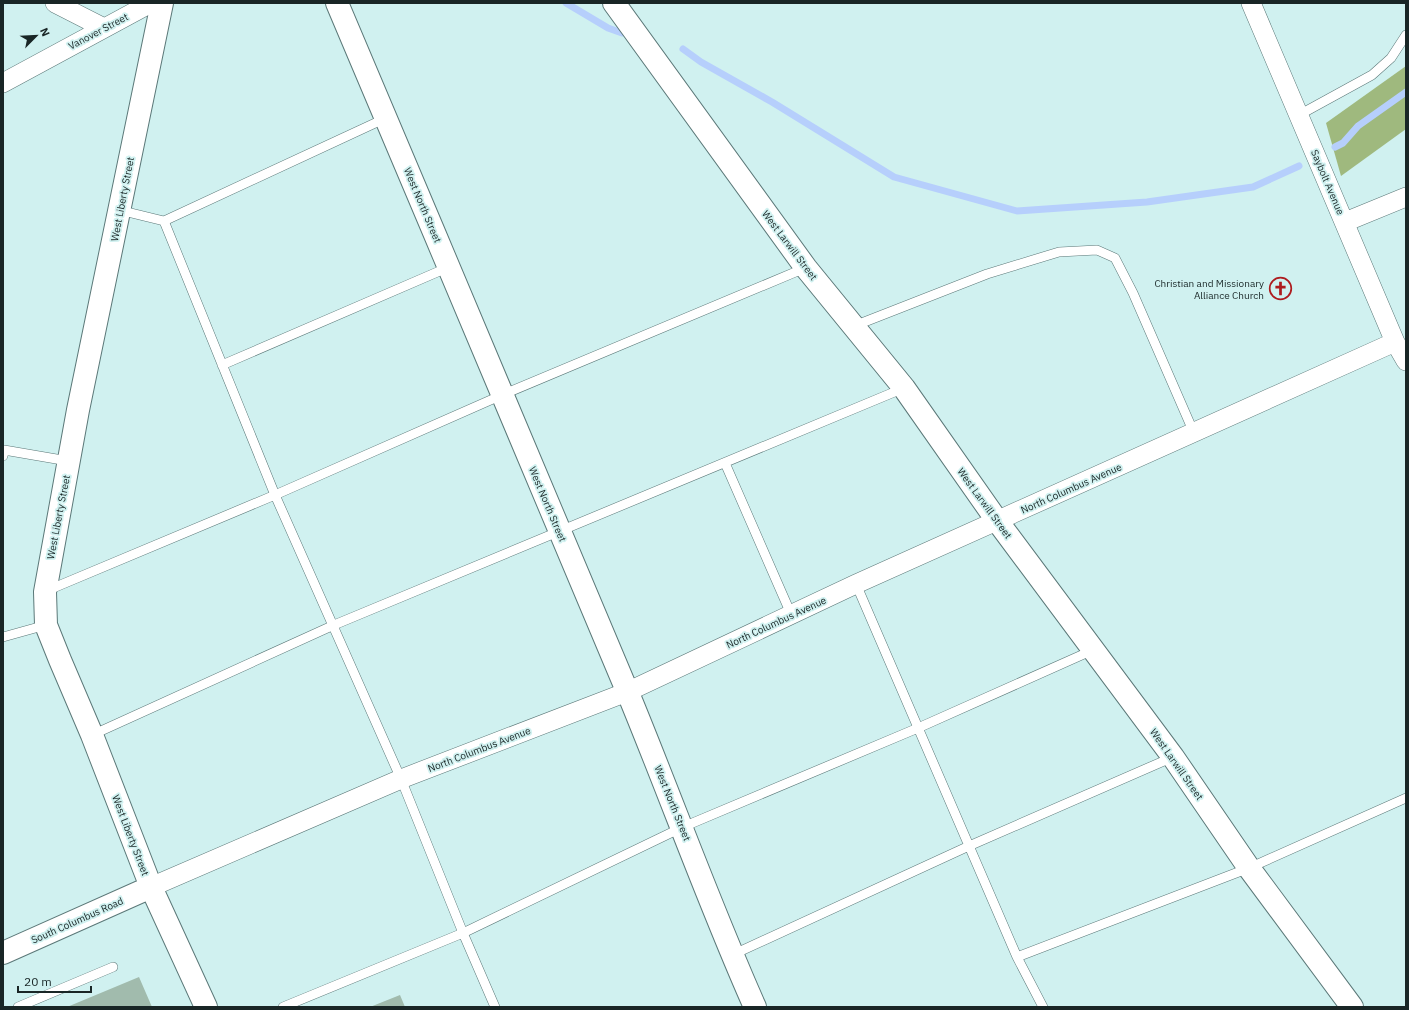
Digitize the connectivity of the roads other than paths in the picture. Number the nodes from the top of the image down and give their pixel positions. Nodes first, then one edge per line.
1 (55, 3) edge
2 (150, 3) edge
3 (162, 3) edge
4 (337, 3) edge
5 (614, 3) edge
6 (1251, 3) edge
7 (104, 28) junction
8 (1406, 34) edge
9 (3, 83) edge
10 (1299, 115) junction
11 (386, 118) junction
12 (1406, 197) edge
13 (119, 210) junction
14 (164, 221) junction
15 (1345, 222) junction
16 (449, 267) junction
17 (806, 268) junction
18 (854, 326) junction
19 (1395, 342) junction
20 (1406, 361) edge
21 (222, 365) junction
22 (904, 388) junction
23 (502, 395) junction
24 (1194, 433) junction
25 (4, 453) edge
26 (68, 461) junction
27 (725, 463) junction
28 (275, 495) junction
29 (998, 522) junction
30 (560, 532) junction
31 (856, 584) junction
32 (45, 592) junction
33 (791, 614) junction
34 (46, 625) junction
35 (334, 625) junction
36 (3, 637) edge
37 (1094, 649) junction
38 (627, 692) junction
39 (918, 728) junction
40 (92, 735) junction
41 (1173, 757) junction
42 (401, 779) junction
43 (1406, 798) edge
44 (683, 827) junction
45 (969, 846) junction
46 (1249, 868) junction
47 (151, 887) junction
48 (463, 933) junction
49 (3, 953) edge
50 (732, 955) junction
51 (1018, 957) junction
52 (113, 967) dead end
53 (18, 1007) edge
54 (206, 1007) edge
55 (283, 1007) edge
56 (495, 1007) edge
57 (755, 1007) edge
58 (1043, 1007) edge
59 (1352, 1007) edge

1 - 7 street
2 - 7 street, Vanover Street
3 - 13 street, West Liberty Street
4 - 11 street, West North Street
5 - 17 street, West Larwill Street
6 - 10 street, Saybolt Avenue
7 - 9 street, Vanover Street
8 - 10 lane
10 - 15 street, Saybolt Avenue
11 - 14 lane
11 - 16 street, West North Street
12 - 15 street
13 - 14 lane
13 - 26 street, West Liberty Street
14 - 21 lane
15 - 19 street, Saybolt Avenue
16 - 21 lane
16 - 23 street, West North Street
17 - 18 street, West Larwill Street
17 - 23 lane
18 - 22 street, West Larwill Street
18 - 24 lane
19 - 20 street, Saybolt Avenue
19 - 24 street, North Columbus Avenue
21 - 28 lane
22 - 27 lane
22 - 29 street, West Larwill Street
23 - 28 lane
23 - 30 street, West North Street
24 - 29 street, North Columbus Avenue
25 - 26 lane
26 - 32 street, West Liberty Street
27 - 30 lane
27 - 33 lane
28 - 32 lane
28 - 35 lane
29 - 31 street, North Columbus Avenue
29 - 37 street, West Larwill Street
30 - 35 lane
30 - 38 street, West North Street
31 - 33 street, North Columbus Avenue
31 - 39 lane
32 - 34 street, West Liberty Street
33 - 38 street, North Columbus Avenue
34 - 36 lane
34 - 40 street, West Liberty Street
35 - 40 lane
35 - 42 lane
37 - 39 lane
37 - 41 street, West Larwill Street
38 - 42 street, North Columbus Avenue
38 - 44 street, West North Street
39 - 44 lane
39 - 45 lane
40 - 47 street, West Liberty Street
41 - 45 lane
41 - 46 street, West Larwill Street
42 - 47 street, North Columbus Avenue
42 - 48 lane
43 - 46 lane
44 - 48 lane
44 - 50 street, West North Street
45 - 50 lane
45 - 51 lane
46 - 51 lane
46 - 59 street, West Larwill Street
47 - 49 street, South Columbus Road
47 - 54 street, West Liberty Street
48 - 55 lane
48 - 56 lane
50 - 57 street, West North Street
51 - 58 lane
52 - 53 lane

